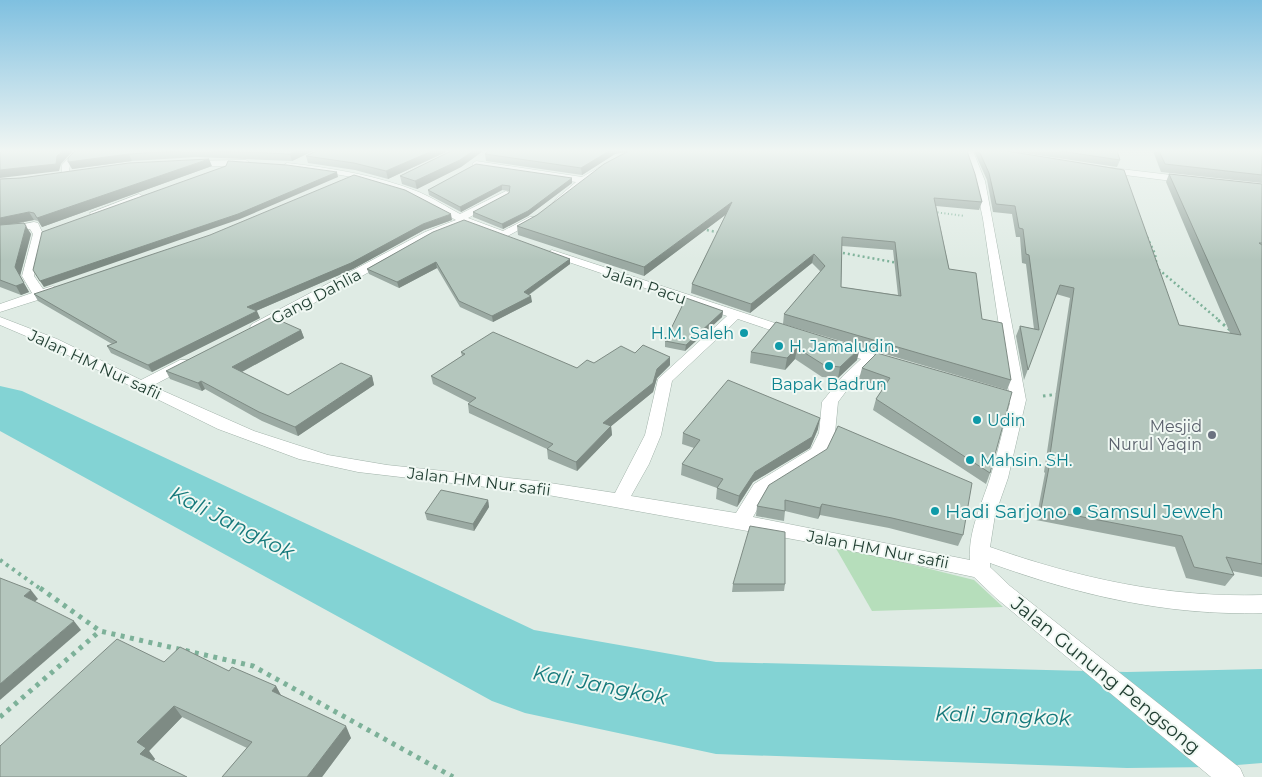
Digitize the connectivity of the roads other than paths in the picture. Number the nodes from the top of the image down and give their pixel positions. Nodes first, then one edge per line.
1 (406, 187) edge
2 (574, 187) edge
3 (981, 187) edge
4 (506, 194) edge
5 (147, 195) edge
6 (83, 217) edge
7 (462, 219) junction
8 (10, 230) edge
9 (504, 235) junction
10 (520, 241) edge
11 (543, 250) edge
12 (68, 285) edge
13 (40, 295) junction
14 (0, 308) edge
15 (735, 315) junction
16 (0, 321) edge
17 (247, 332) edge
18 (807, 338) edge
19 (825, 344) edge
20 (870, 358) junction
21 (194, 359) edge
22 (907, 368) edge
23 (141, 386) junction
24 (981, 389) edge
25 (1018, 400) junction
26 (620, 500) junction
27 (740, 522) junction
28 (979, 560) junction
29 (1262, 604) edge
30 (1231, 777) edge

1 - 7 street
2 - 9 street
3 - 25 street
4 - 7 street, Gang Dahlia
5 - 6 street
7 - 9 street
7 - 17 street, Gang Dahlia
8 - 13 street
9 - 10 street
11 - 15 street, Jalan Pacu
12 - 13 street
13 - 14 street
15 - 18 street, Jalan Pacu
15 - 26 street
16 - 23 street, Jalan HM Nur safii
19 - 20 street
20 - 22 street
20 - 27 street
21 - 23 street
23 - 26 street, Jalan HM Nur safii
24 - 25 street
25 - 28 street
26 - 27 street, Jalan HM Nur safii
27 - 28 street, Jalan HM Nur safii
28 - 29 street, Jalan HM Nur safii
28 - 30 street, Jalan Gunung Pengsong

